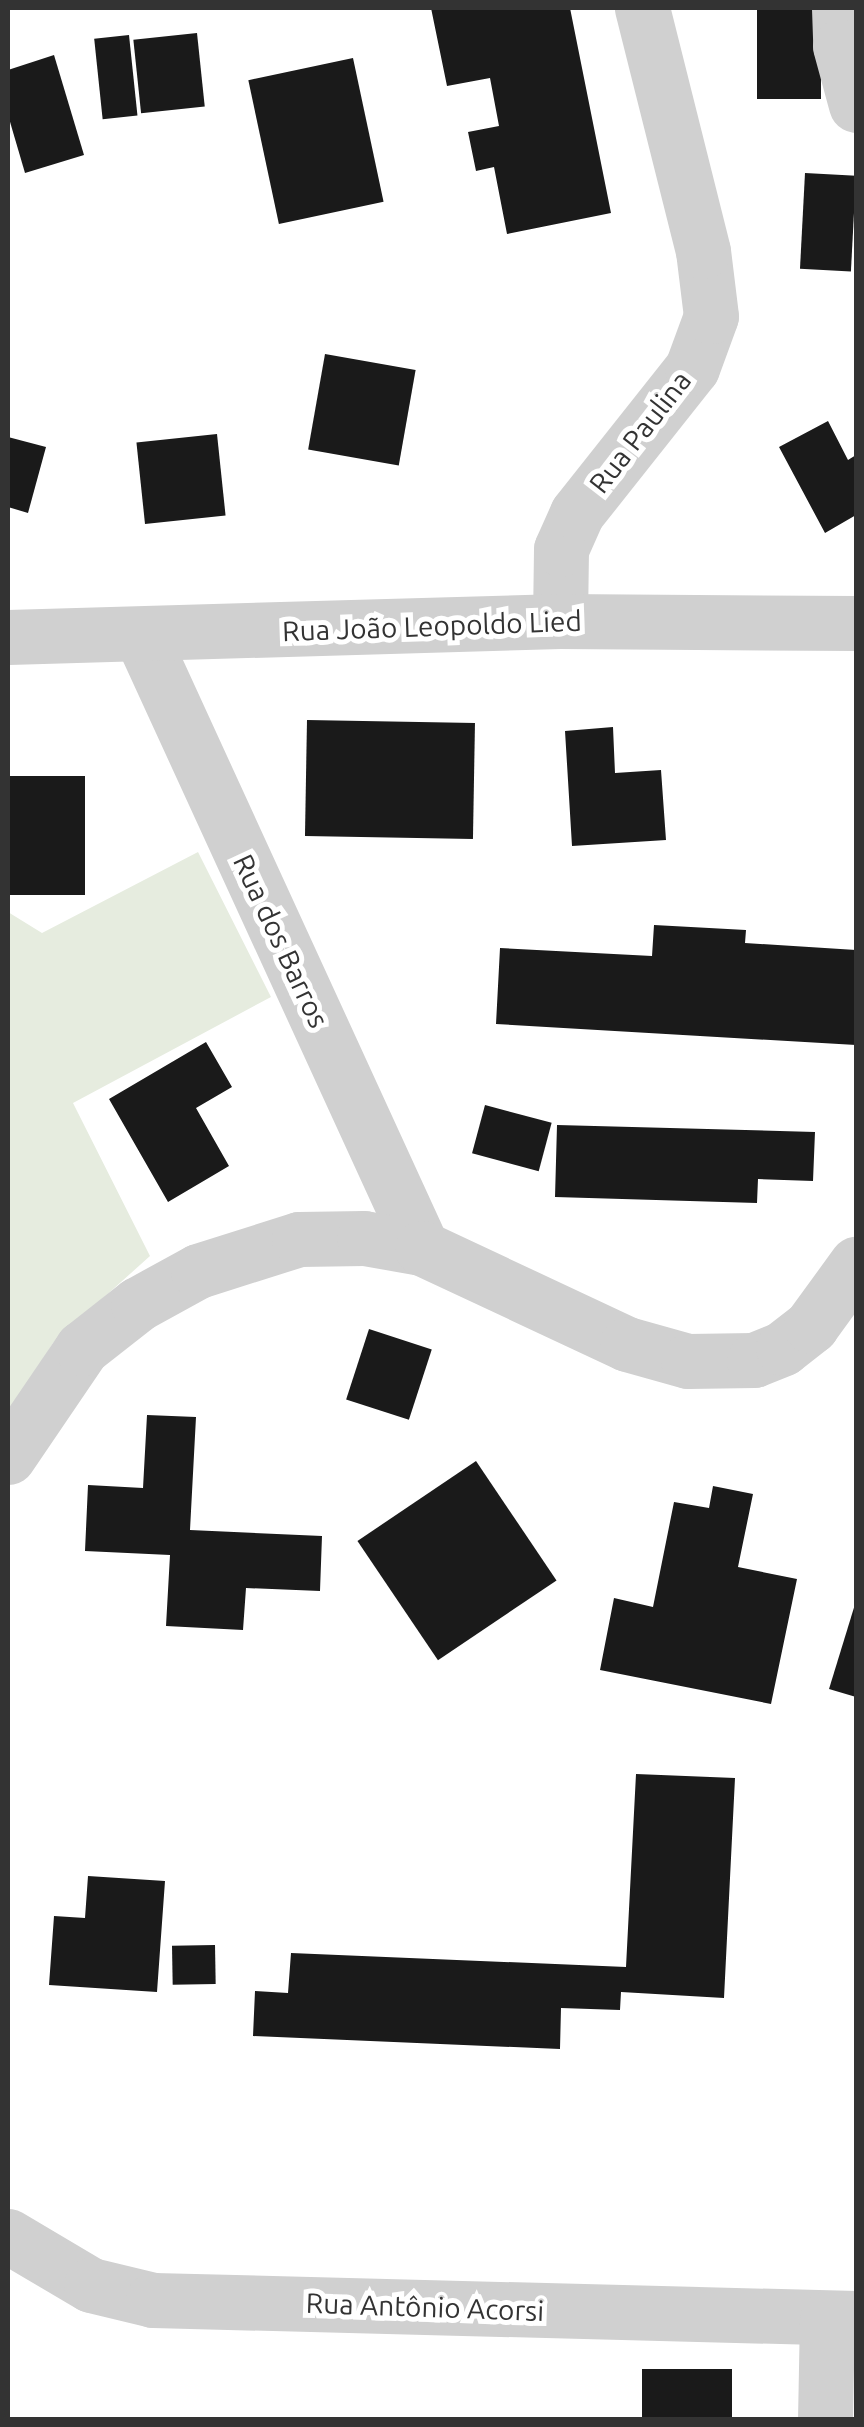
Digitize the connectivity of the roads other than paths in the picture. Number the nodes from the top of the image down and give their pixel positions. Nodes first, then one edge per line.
1 (642, 8) edge
2 (839, 8) edge
3 (856, 104) edge
4 (560, 621) junction
5 (856, 622) edge
6 (141, 635) junction
7 (8, 637) edge
8 (422, 1248) junction
9 (856, 1264) edge
10 (8, 1457) edge
11 (8, 2236) edge
12 (842, 2318) edge
13 (825, 2420) edge

1 - 4 street, Rua Paulina
2 - 3 street
4 - 5 street, Rua João Leopoldo Lied
4 - 6 street, Rua João Leopoldo Lied
6 - 7 street, Rua João Leopoldo Lied
6 - 8 street, Rua dos Barros
8 - 9 street
8 - 10 street
11 - 12 street, Rua Antônio Acorsi
12 - 13 street

